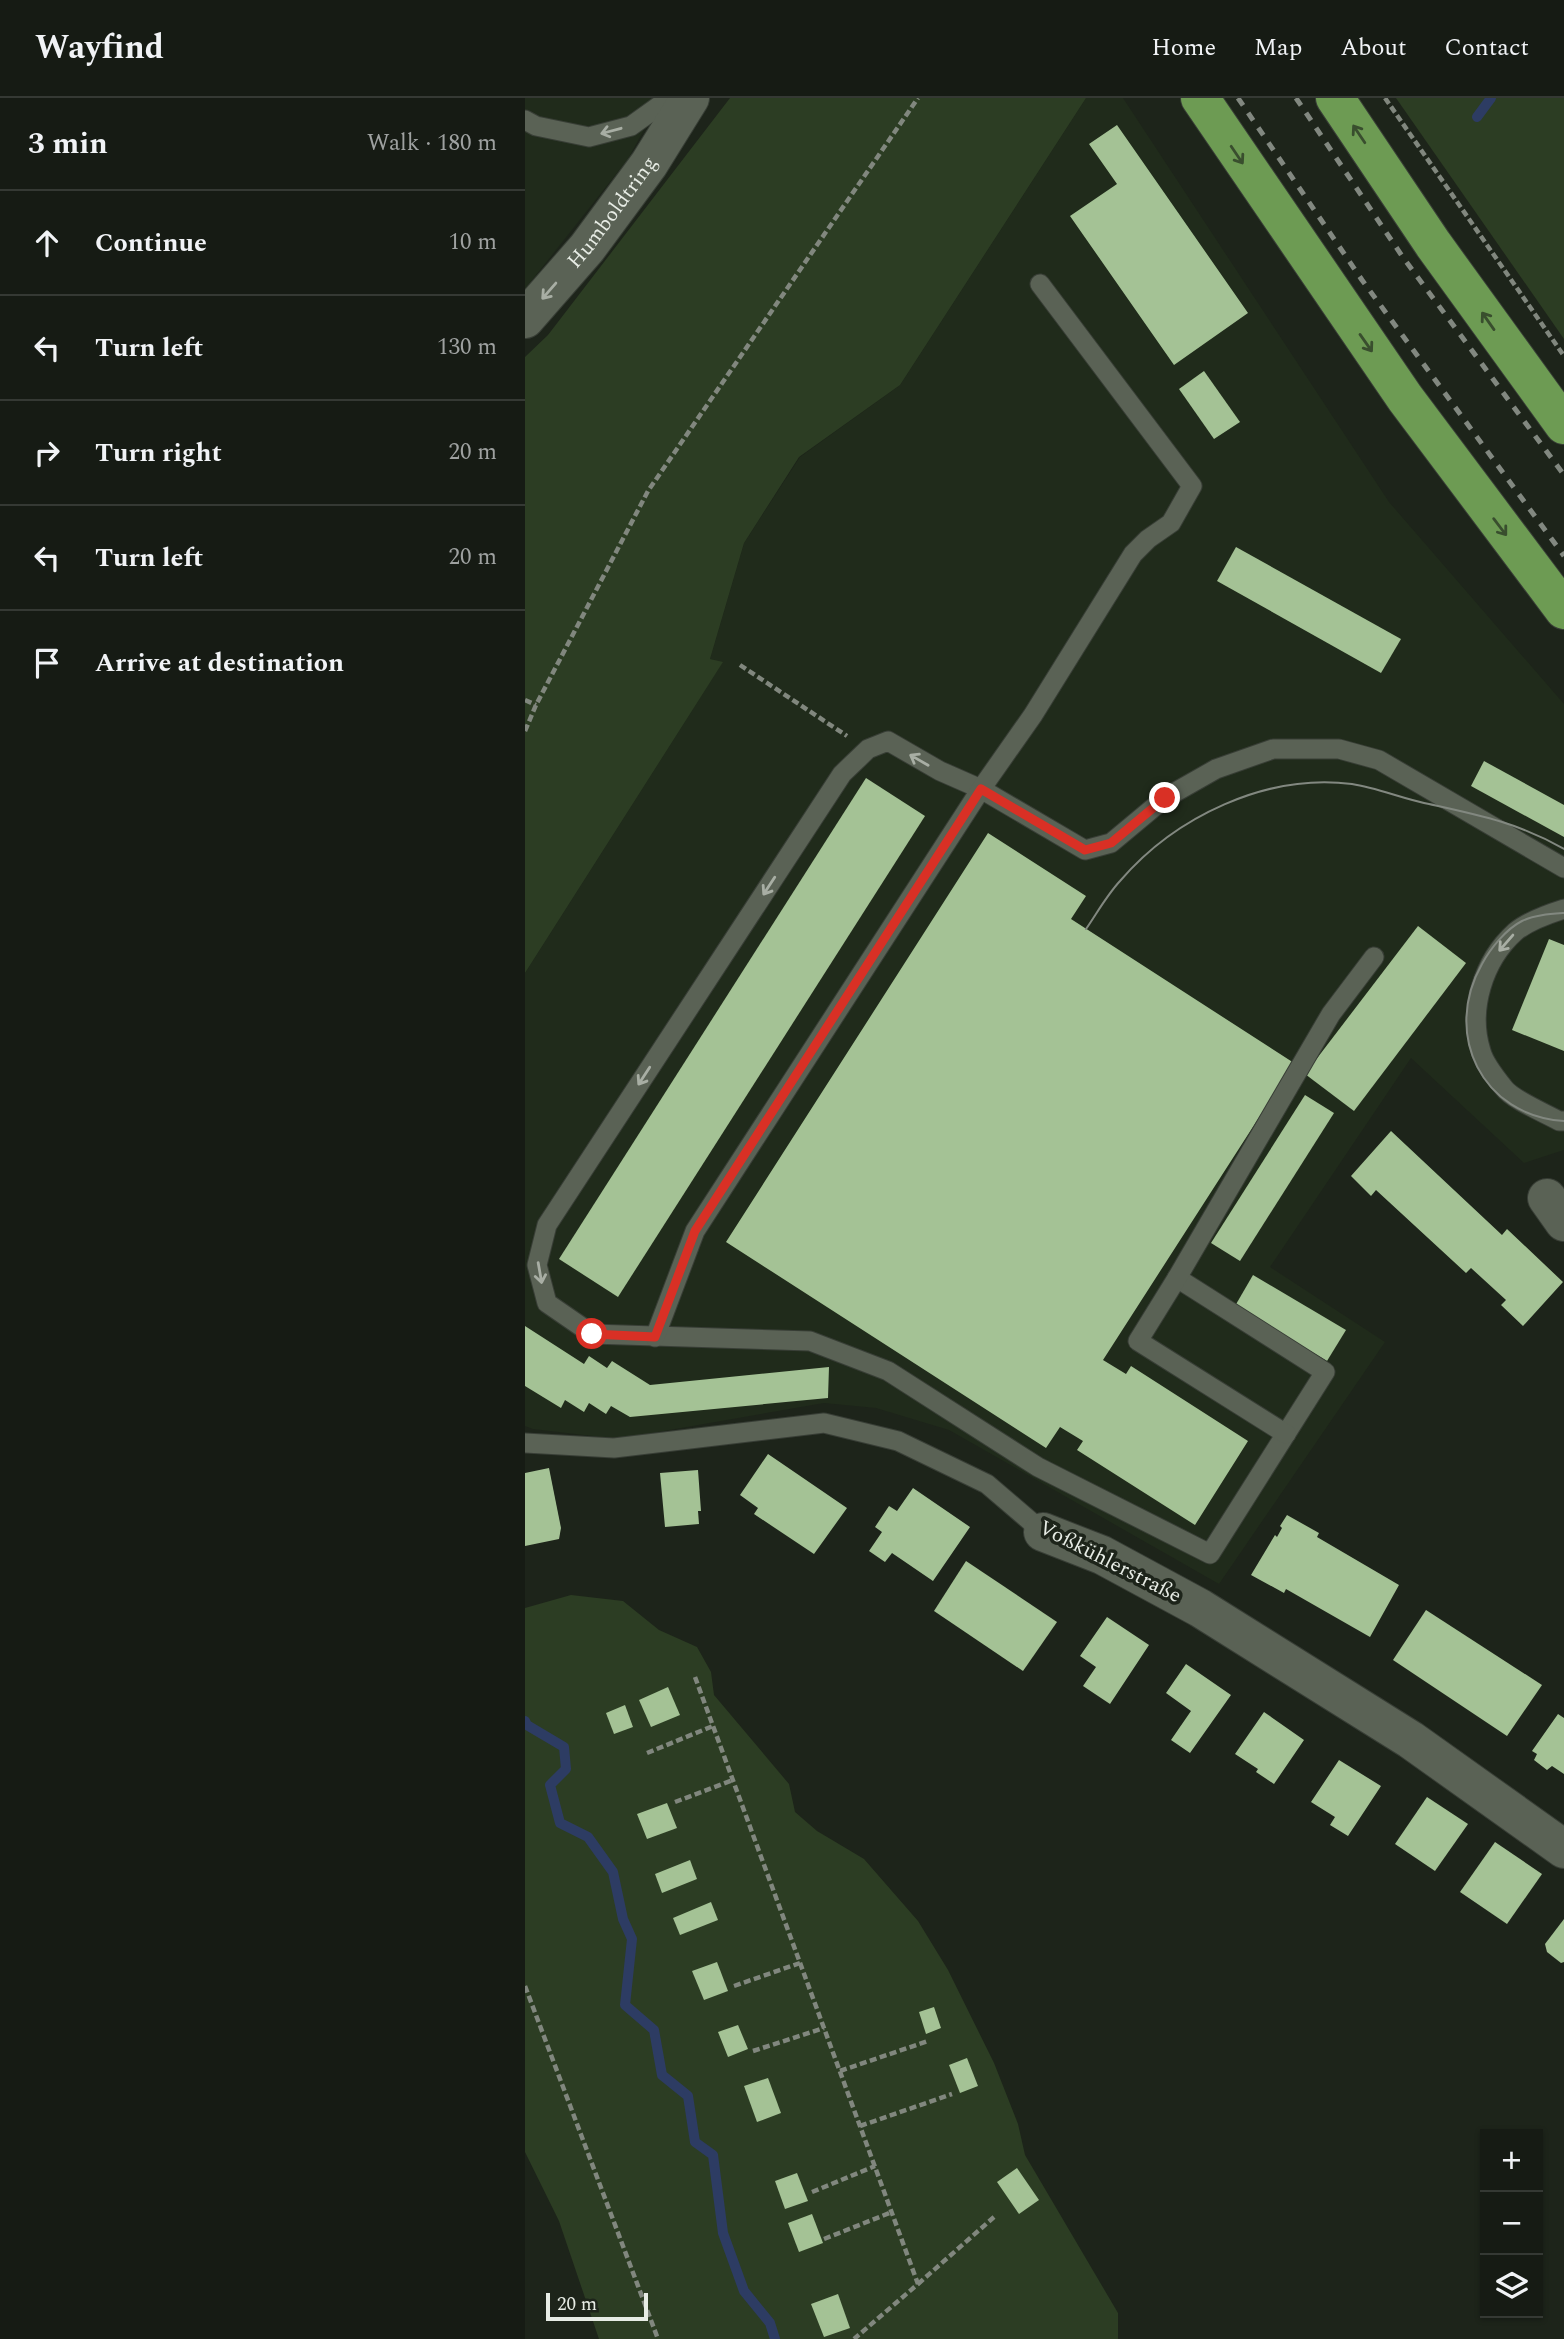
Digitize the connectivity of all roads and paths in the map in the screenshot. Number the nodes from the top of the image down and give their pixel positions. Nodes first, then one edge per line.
1 (670, 98) edge
2 (691, 98) edge
3 (918, 98) edge
4 (1200, 98) edge
5 (1335, 98) edge
6 (1385, 98) edge
7 (525, 120) edge
8 (1039, 284) dead end
9 (525, 319) edge
10 (1564, 356) edge
11 (1564, 425) edge
12 (1564, 610) edge
13 (740, 665) dead end
14 (525, 700) edge
15 (536, 705) junction
16 (525, 731) edge
17 (868, 749) junction
18 (981, 789) junction
19 (1564, 868) edge
20 (1564, 909) edge
21 (1374, 957) dead end
22 (1564, 1121) edge
23 (1177, 1278) junction
24 (655, 1337) junction
25 (1286, 1434) junction
26 (525, 1443) edge
27 (1043, 1532) joint
28 (695, 1677) dead end
29 (713, 1726) junction
30 (647, 1753) dead end
31 (733, 1780) junction
32 (675, 1802) dead end
33 (1562, 1842) edge
34 (800, 1962) junction
35 (525, 1986) edge
36 (734, 1986) dead end
37 (824, 2028) junction
38 (928, 2041) dead end
39 (753, 2050) dead end
40 (840, 2071) junction
41 (952, 2094) dead end
42 (860, 2126) junction
43 (875, 2166) junction
44 (813, 2192) dead end
45 (892, 2212) junction
46 (994, 2217) dead end
47 (824, 2239) dead end
48 (918, 2284) junction
49 (658, 2339) edge
50 (854, 2339) edge

1 -> 7 lane
2 -> 9 street, Humboldtring
3 - 15 path
4 -> 12 highway
11 -> 5 highway
6 - 10 path
8 - 18 lane
13 - 17 path
14 - 15 path
15 - 16 path
18 -> 17 lane
17 -> 24 lane
18 - 19 lane
18 - 24 lane
20 -> 22 lane
21 - 23 lane
23 - 25 lane
23 - 25 lane
24 - 25 lane
26 - 27 lane, Voßkühlerstraße
27 - 33 street, Voßkühlerstraße
28 - 29 path
29 - 30 path
29 - 31 path
31 - 32 path
31 - 34 path
34 - 36 path
34 - 37 path
35 - 49 path
37 - 39 path
37 - 40 path
38 - 40 path
40 - 42 path
41 - 42 path
42 - 43 path
43 - 44 path
43 - 45 path
45 - 47 path
45 - 48 path
46 - 48 path
48 - 50 path

